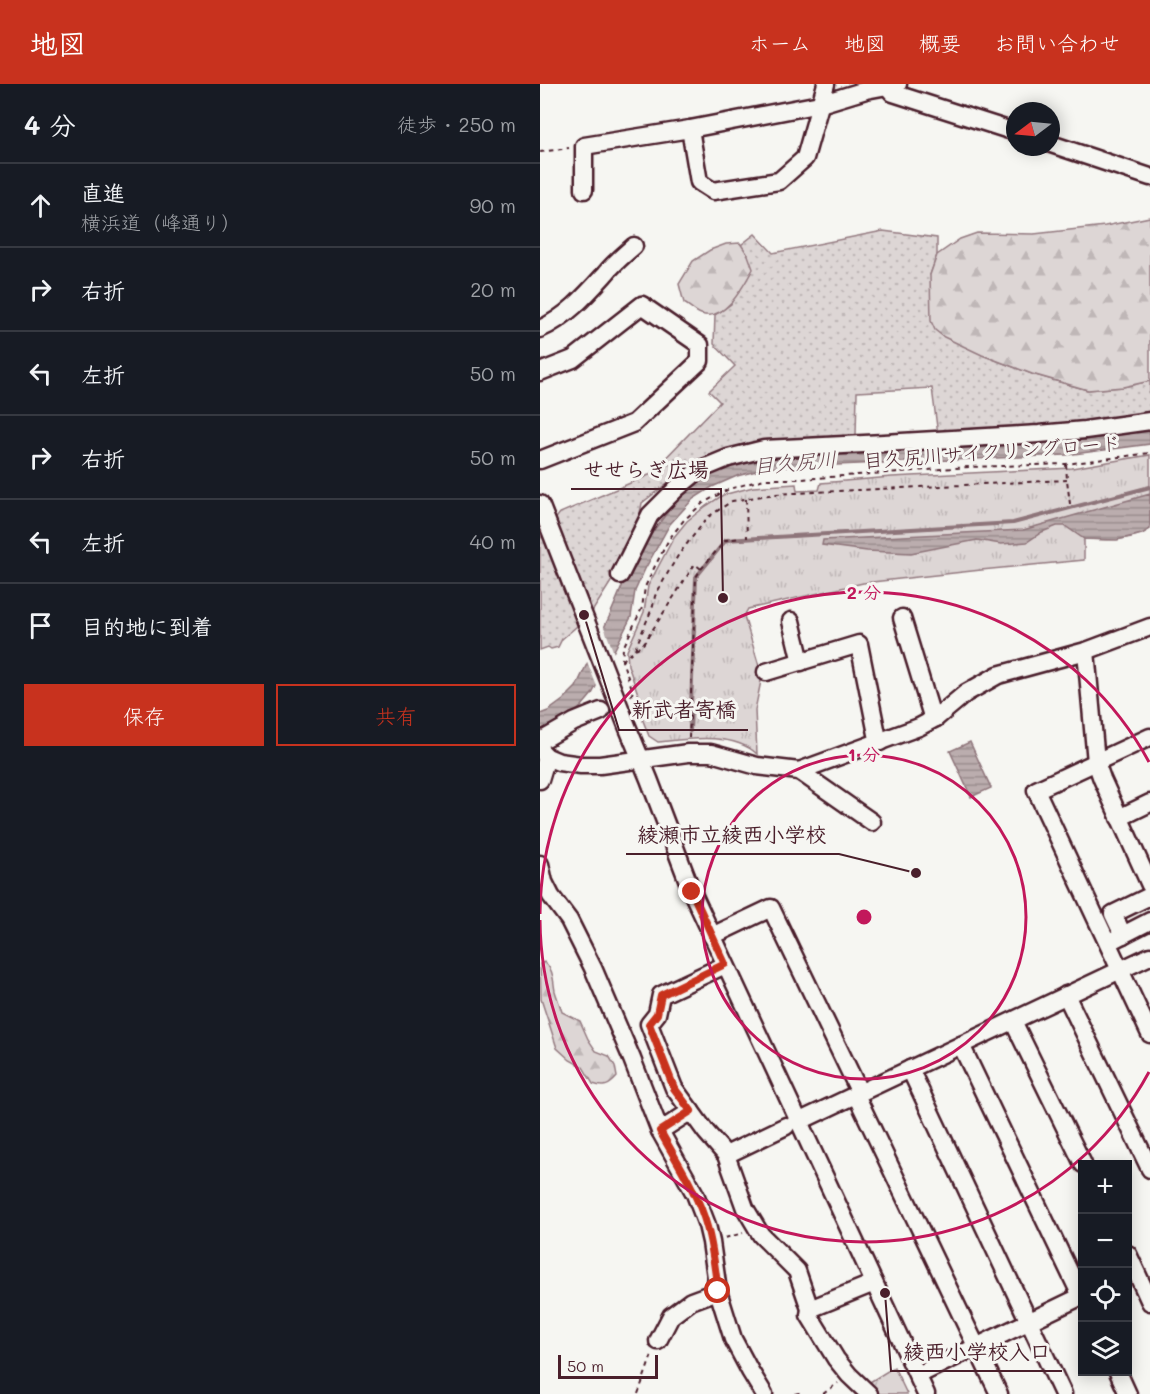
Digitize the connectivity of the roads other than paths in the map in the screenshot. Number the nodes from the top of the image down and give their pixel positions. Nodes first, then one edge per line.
1 (826, 84) edge
2 (892, 85) edge
3 (820, 104) junction
4 (690, 129) junction
5 (1006, 129) edge
6 (1060, 147) edge
7 (1150, 177) edge
8 (584, 190) dead end
9 (634, 246) dead end
10 (540, 329) edge
11 (540, 372) edge
12 (1150, 421) edge
13 (540, 460) edge
14 (540, 504) edge
15 (620, 575) dead end
16 (902, 618) dead end
17 (791, 621) dead end
18 (1150, 627) edge
19 (1086, 651) junction
20 (801, 662) junction
21 (766, 672) dead end
22 (601, 711) dead end
23 (936, 718) junction
24 (1150, 737) edge
25 (540, 740) edge
26 (880, 742) junction
27 (543, 754) edge
28 (641, 760) junction
29 (1096, 762) junction
30 (799, 771) junction
31 (540, 780) edge
32 (1150, 803) edge
33 (1119, 818) junction
34 (872, 822) dead end
35 (540, 864) edge
36 (1150, 886) edge
37 (546, 899) edge
38 (1150, 921) edge
39 (1124, 935) junction
40 (712, 936) junction
41 (1108, 943) junction
42 (1150, 956) edge
43 (725, 964) junction
44 (1120, 970) junction
45 (1066, 995) junction
46 (1013, 1021) junction
47 (1150, 1034) edge
48 (961, 1045) junction
49 (910, 1070) junction
50 (858, 1094) junction
51 (691, 1111) junction
52 (792, 1124) junction
53 (660, 1131) junction
54 (726, 1155) junction
55 (1081, 1160) edge
56 (1150, 1169) edge
57 (1138, 1270) edge
58 (874, 1283) junction
59 (1078, 1289) edge
60 (718, 1291) junction
61 (1078, 1299) edge
62 (1150, 1302) edge
63 (810, 1309) junction
64 (1028, 1322) junction
65 (658, 1341) road end
66 (976, 1347) junction
67 (918, 1375) junction
68 (1120, 1376) edge
69 (764, 1394) edge
70 (869, 1394) edge
71 (926, 1394) edge
72 (999, 1394) edge
73 (1063, 1394) edge
74 (1128, 1394) edge

1 - 3 street
2 - 3 street
2 - 5 street
3 - 4 street
3 - 4 street
4 - 8 street
6 - 7 street
9 - 10 street
11 - 13 street
12 - 15 street
14 - 28 street
16 - 23 street
17 - 20 street
18 - 19 street
19 - 23 street
19 - 29 street
20 - 21 street
20 - 26 street
22 - 25 street
23 - 26 street
24 - 29 street
26 - 30 street
27 - 28 street
27 - 31 street
28 - 30 street
28 - 40 street
29 - 33 street
29 - 41 street
30 - 34 street
32 - 33 street
33 - 36 street
35 - 37 street
36 - 39 street
37 - 53 street
38 - 39 street
39 - 41 street
40 - 43 street
40 - 50 street
41 - 44 street
42 - 44 street
43 - 51 street
43 - 52 street
44 - 45 street
44 - 47 street
45 - 46 street
45 - 56 street
46 - 48 street
46 - 55 street
48 - 49 street
48 - 59 street
49 - 50 street
49 - 64 street
50 - 52 street
50 - 66 street
51 - 53 street
51 - 54 street
52 - 54 street
52 - 58 street
53 - 60 street
54 - 63 street
57 - 62 street
58 - 63 street
58 - 67 street
60 - 65 street
60 - 69 street
61 - 64 street
63 - 70 street
64 - 66 street
64 - 73 street
66 - 67 street
66 - 72 street
67 - 71 street
68 - 74 street

